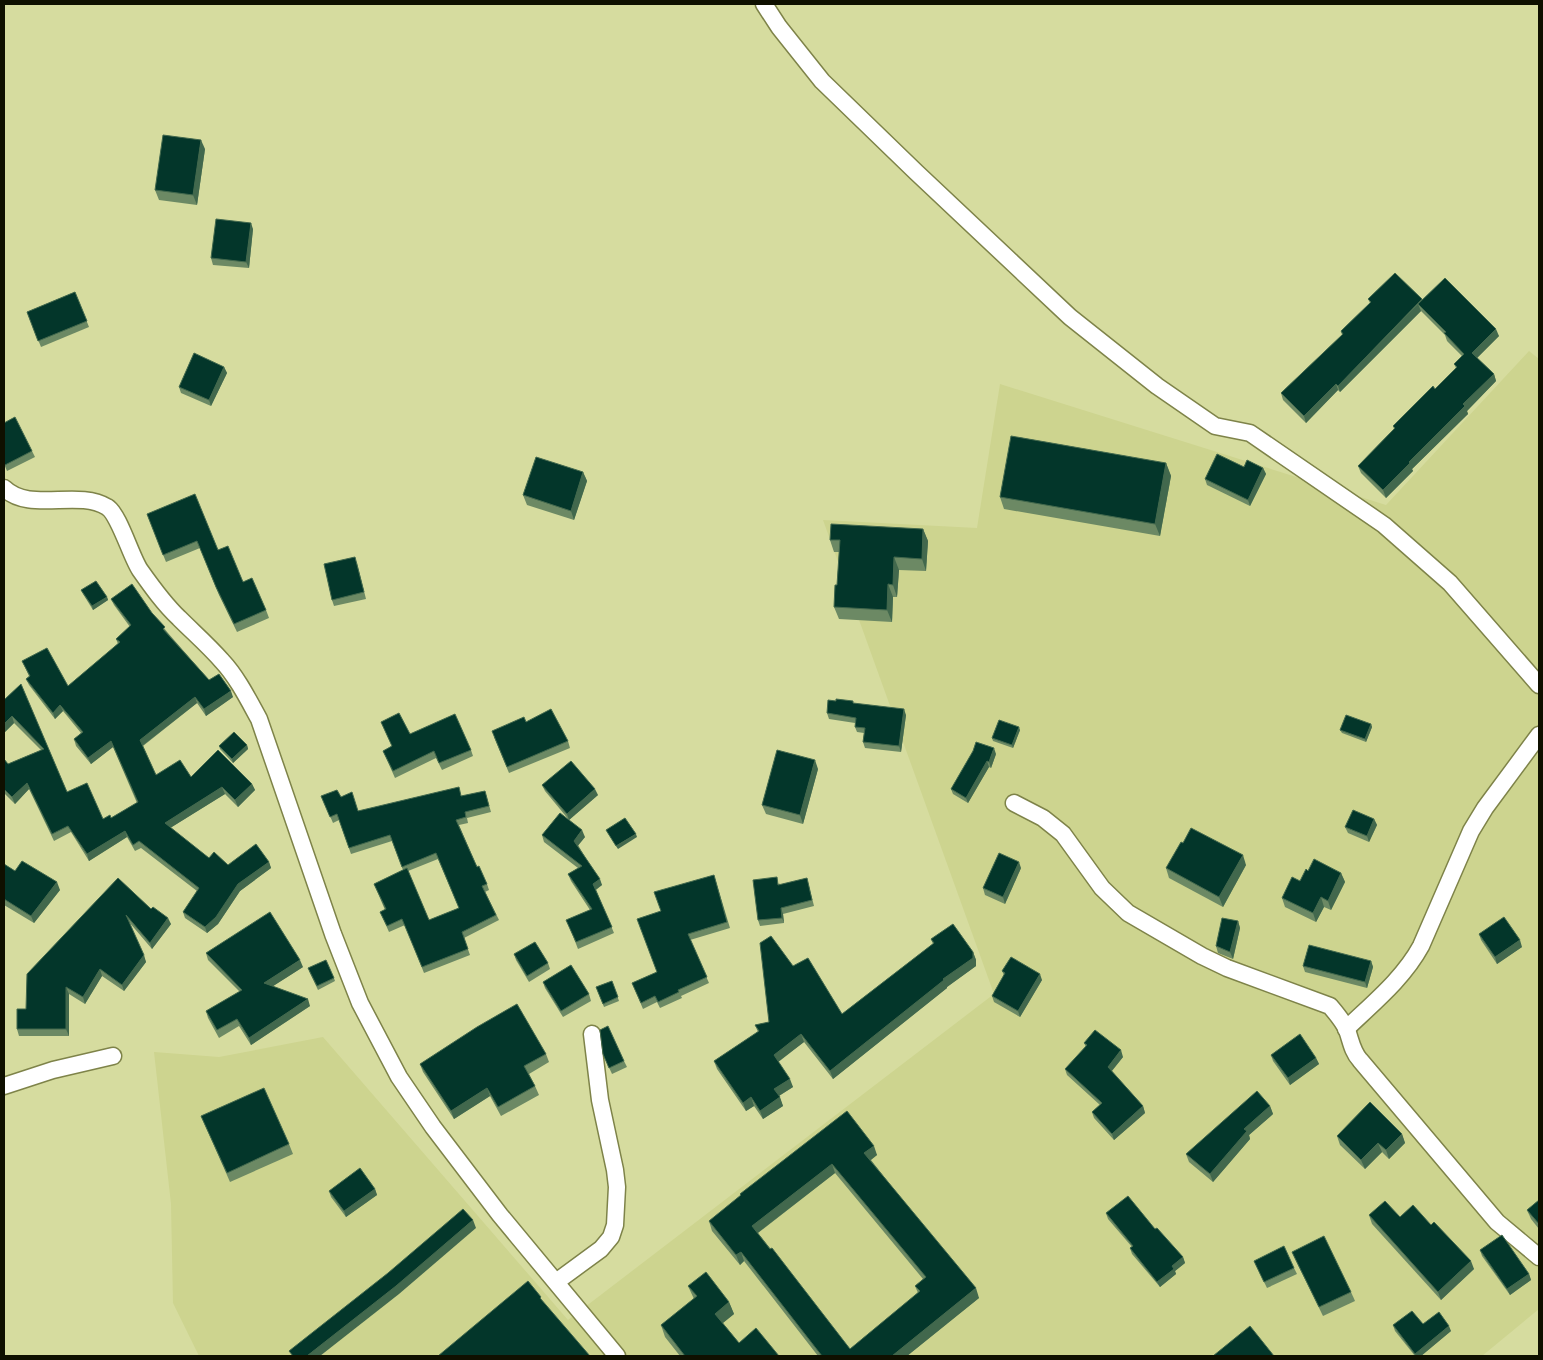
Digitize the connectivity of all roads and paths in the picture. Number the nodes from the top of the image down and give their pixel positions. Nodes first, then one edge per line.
1 (764, 4) edge
2 (4, 488) edge
3 (1539, 685) edge
4 (1539, 735) edge
5 (1014, 803) dead end
6 (1346, 1029) junction
7 (592, 1034) dead end
8 (113, 1056) dead end
9 (4, 1086) edge
10 (1539, 1257) edge
11 (556, 1282) junction
12 (617, 1356) edge

1 - 3 street
2 - 11 street
4 - 6 street
5 - 6 street
6 - 10 street
7 - 11 street
8 - 9 street
11 - 12 street

